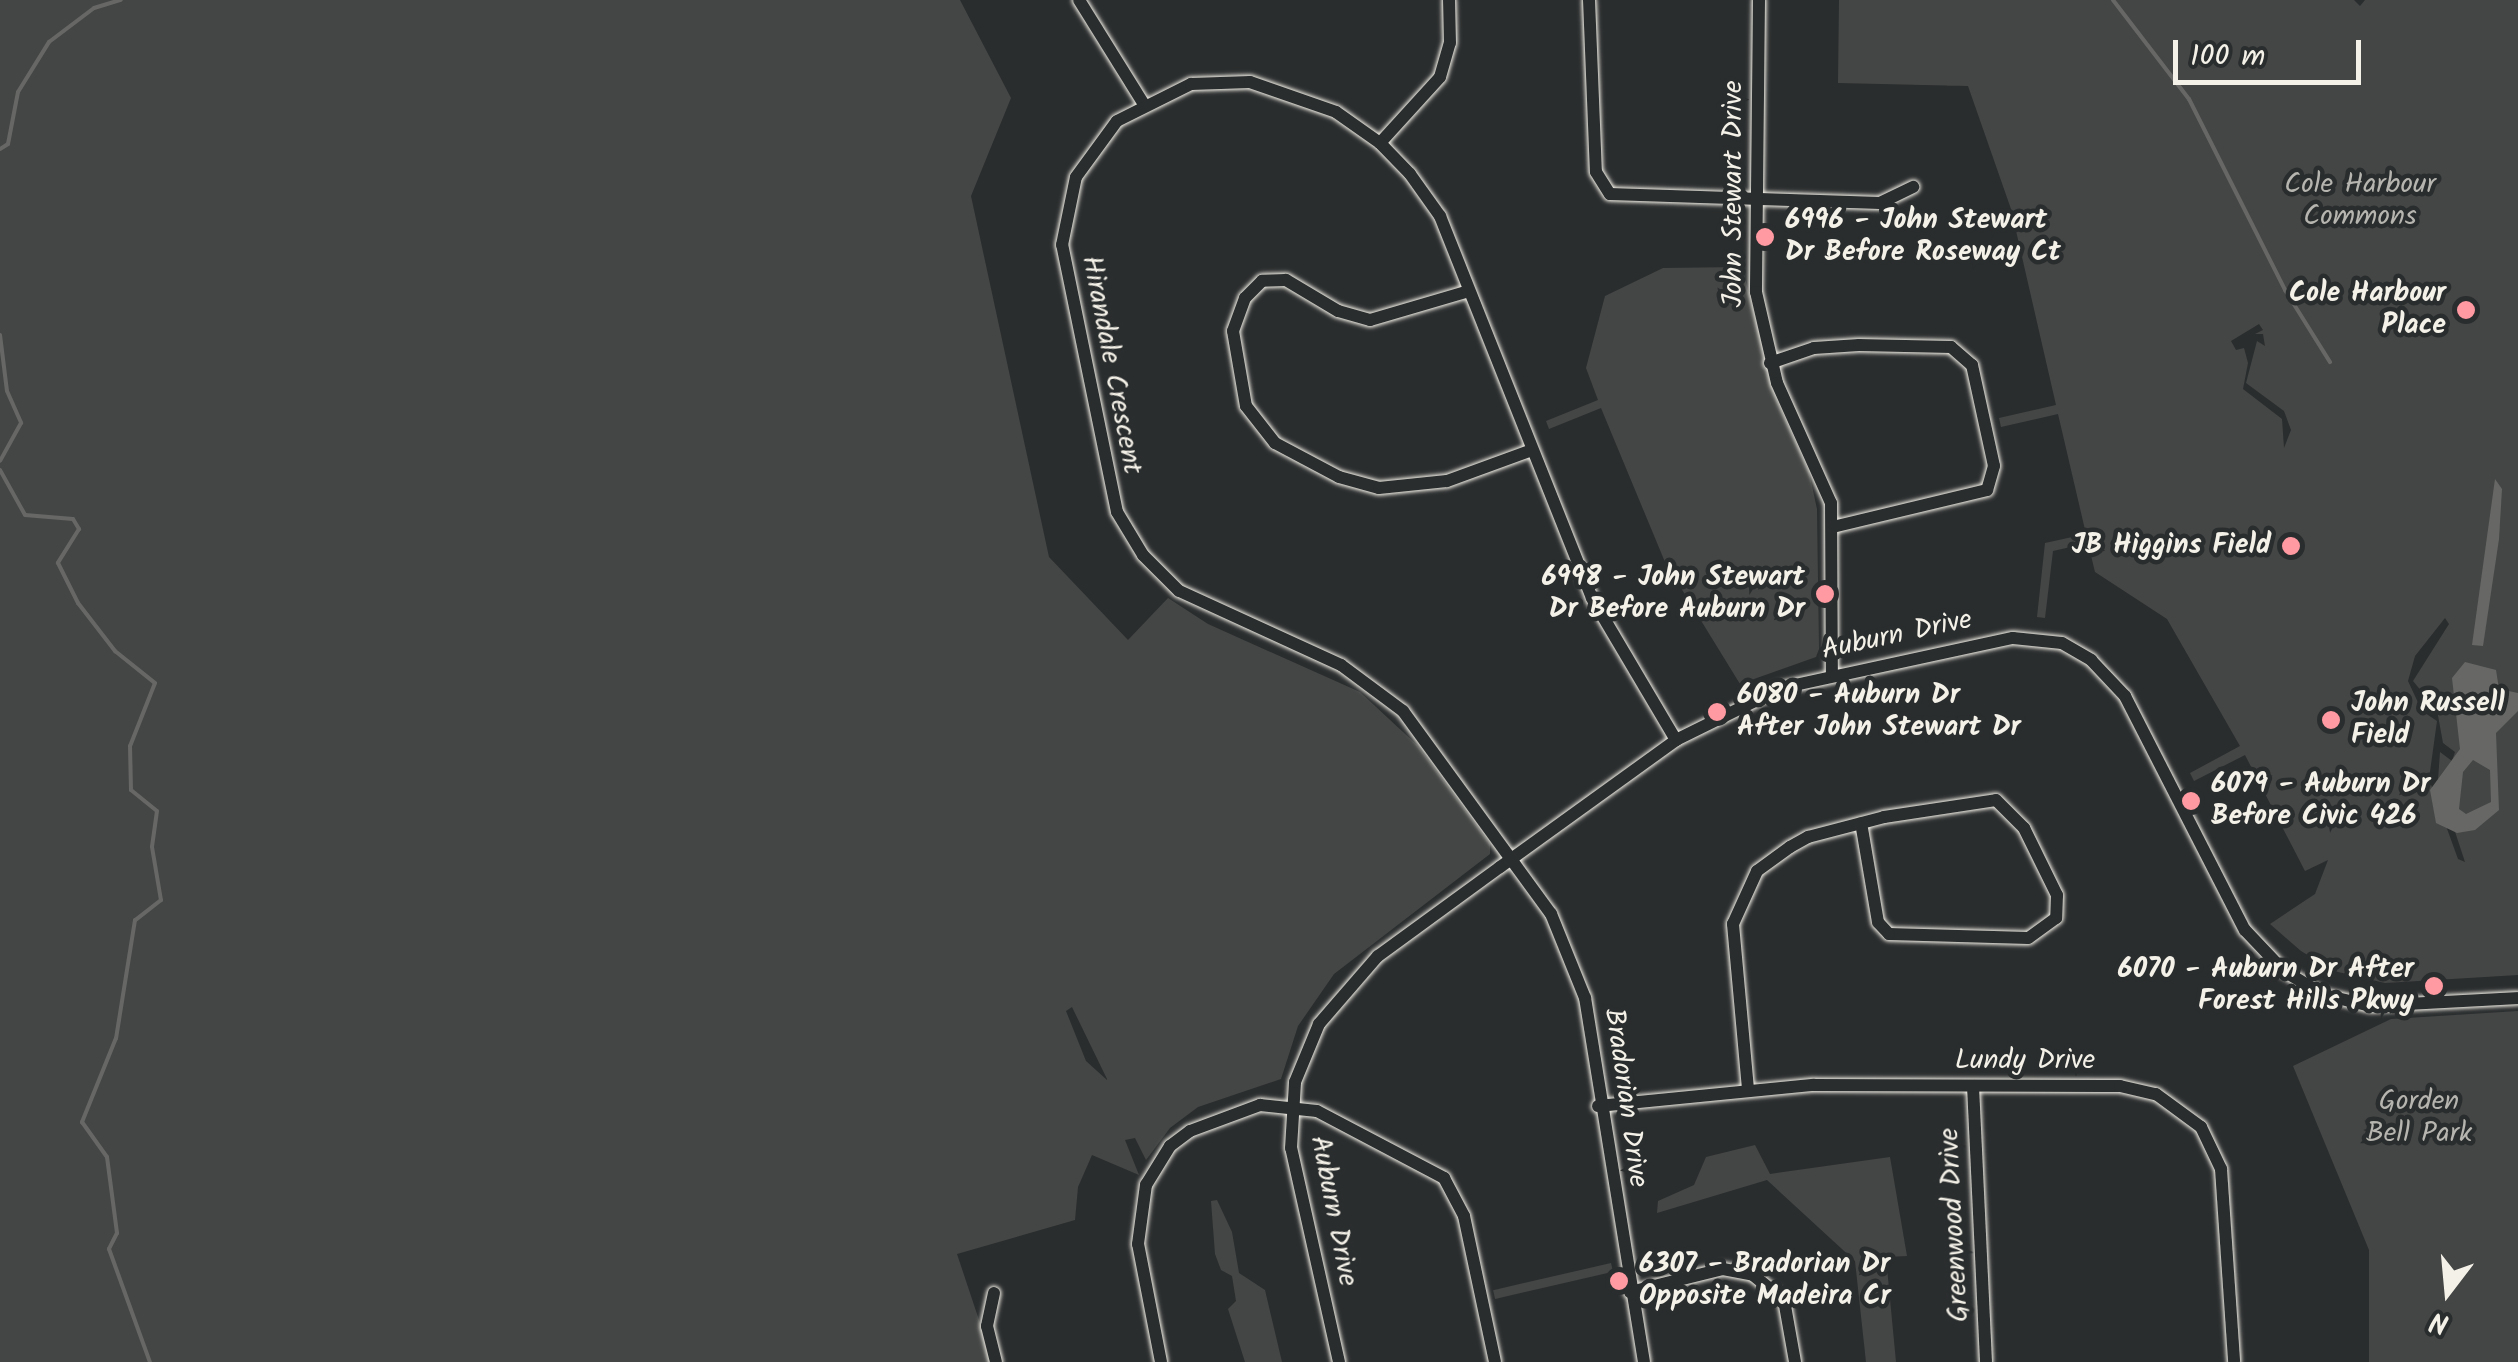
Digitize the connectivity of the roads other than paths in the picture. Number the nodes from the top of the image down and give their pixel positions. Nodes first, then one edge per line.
1 (1079, 0) edge
2 (1449, 0) edge
3 (1589, 0) edge
4 (1759, 0) edge
5 (1143, 103) junction
6 (1380, 143) junction
7 (1913, 187) dead end
8 (1757, 201) junction
9 (1469, 290) junction
10 (1770, 363) junction
11 (1532, 450) junction
12 (1833, 527) junction
13 (1832, 674) junction
14 (1676, 740) junction
15 (1861, 824) junction
16 (1512, 859) junction
17 (2518, 998) edge
18 (1973, 1086) junction
19 (1748, 1089) junction
20 (1290, 1106) junction
21 (1598, 1106) junction
22 (1630, 1292) junction
23 (994, 1293) dead end
24 (996, 1362) edge
25 (1161, 1362) edge
26 (1339, 1362) edge
27 (1496, 1362) edge
28 (1644, 1362) edge
29 (1795, 1362) edge
30 (1986, 1362) edge
31 (2234, 1362) edge

1 - 5 street
2 - 6 street
3 - 8 street
4 - 8 street, John Stewart Drive
5 - 6 street, Hirandale Crescent
5 - 16 street, Hirandale Crescent
6 - 9 street, Hirandale Crescent
7 - 8 street
8 - 10 street, John Stewart Drive
9 - 11 street, Hirandale Crescent
9 - 11 street
10 - 12 street, John Stewart Drive
10 - 12 street
11 - 14 street, Hirandale Crescent
12 - 13 street, John Stewart Drive
13 - 14 street, Auburn Drive
13 - 17 street, Auburn Drive
14 - 16 street, Auburn Drive
15 - 15 street
15 - 19 street
16 - 20 street, Auburn Drive
16 - 21 street, Bradorian Drive
18 - 19 street, Lundy Drive
18 - 30 street, Greenwood Drive
18 - 31 street, Lundy Drive
19 - 21 street, Lundy Drive
20 - 25 street
20 - 26 street, Auburn Drive
20 - 27 street
21 - 22 street, Bradorian Drive
22 - 28 street, Bradorian Drive
22 - 29 street
23 - 24 street

